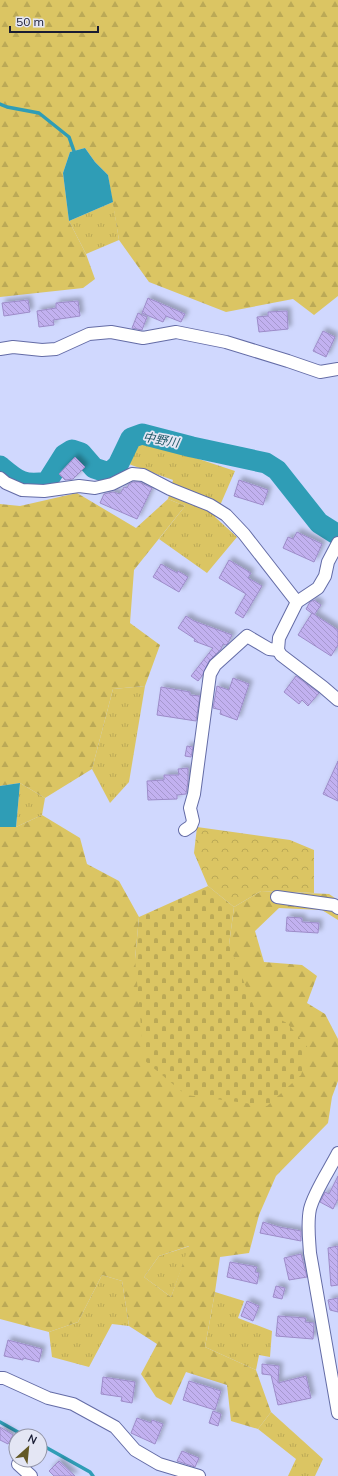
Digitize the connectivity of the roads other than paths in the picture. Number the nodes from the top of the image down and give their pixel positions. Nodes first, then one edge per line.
1 (0, 349) edge
2 (338, 369) edge
3 (0, 478) edge
4 (338, 543) edge
5 (297, 602) junction
6 (278, 650) junction
7 (338, 700) edge
8 (185, 830) dead end
9 (277, 897) dead end
10 (338, 908) edge
11 (338, 1153) edge
12 (0, 1378) edge
13 (338, 1413) edge
14 (22, 1468) edge
15 (31, 1476) edge
16 (199, 1476) edge

1 - 2 street
3 - 5 street
4 - 5 street
5 - 6 street
6 - 7 street
6 - 8 street
9 - 10 street
11 - 13 street
12 - 16 street
14 - 15 street

